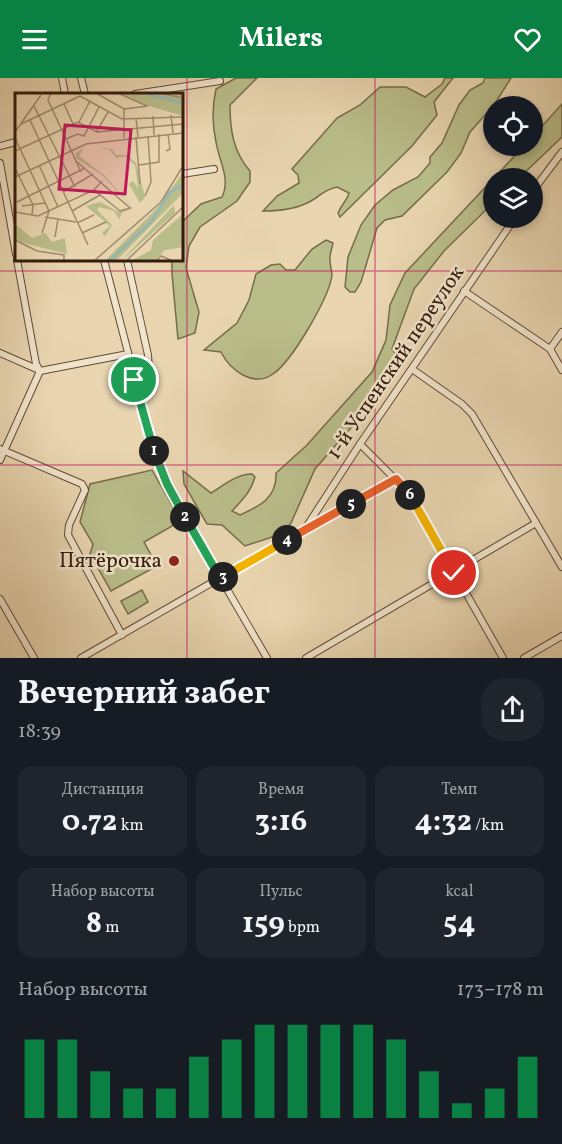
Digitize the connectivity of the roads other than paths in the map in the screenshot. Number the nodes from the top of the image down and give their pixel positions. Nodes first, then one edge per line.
1 (62, 78) edge
2 (81, 78) edge
3 (220, 81) dead end
4 (65, 93) edge
5 (85, 93) edge
6 (142, 93) edge
7 (15, 142) edge
8 (0, 146) edge
9 (562, 152) edge
10 (0, 163) edge
11 (214, 169) dead end
12 (183, 174) edge
13 (543, 177) edge
14 (508, 228) edge
15 (15, 248) edge
16 (17, 261) edge
17 (104, 261) edge
18 (127, 261) edge
19 (464, 291) junction
20 (562, 332) edge
21 (550, 349) junction
22 (0, 353) edge
23 (128, 354) junction
24 (412, 369) junction
25 (562, 370) edge
26 (40, 371) junction
27 (134, 380) junction
28 (360, 444) junction
29 (2, 450) edge
30 (0, 460) edge
31 (396, 479) junction
32 (536, 524) junction
33 (305, 529) junction
34 (562, 567) edge
35 (454, 573) junction
36 (220, 578) junction
37 (0, 599) edge
38 (122, 635) junction
39 (562, 636) edge
40 (34, 658) edge
41 (81, 658) edge
42 (267, 658) edge
43 (306, 658) edge
44 (503, 658) edge
45 (524, 658) edge

1 - 4 street
2 - 5 street
3 - 6 street
7 - 8 street
9 - 13 street
10 - 15 street
11 - 12 street
14 - 19 street, 1-й Успенский переулок
16 - 26 street
17 - 23 street
18 - 27 street
19 - 21 street
19 - 24 street, 1-й Успенский переулок
20 - 21 street
21 - 25 street
22 - 26 street
23 - 26 street
23 - 27 street
24 - 28 street, 1-й Успенский переулок
24 - 32 street
26 - 29 street
27 - 36 street
28 - 31 street
28 - 33 street, 1-й Успенский переулок
29 - 30 street
29 - 38 street
31 - 33 street, 1-й Успенский переулок
31 - 35 street
32 - 34 street
32 - 35 street
33 - 36 street, 1-й Успенский переулок
35 - 43 street
35 - 44 street
36 - 38 street, 1-й Успенский переулок
36 - 42 street
37 - 40 street
38 - 41 street, 1-й Успенский переулок
39 - 45 street

